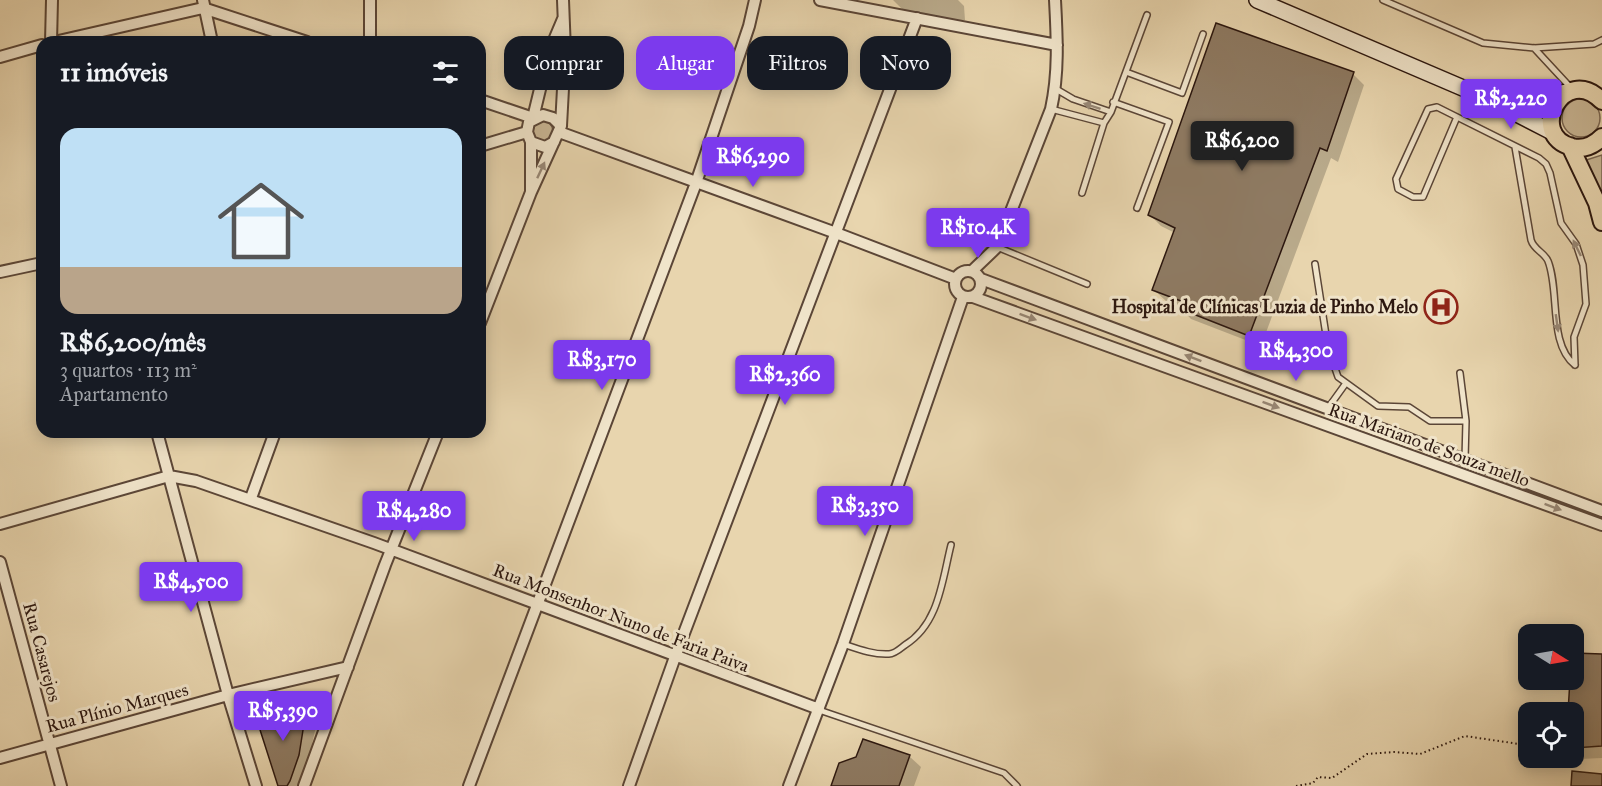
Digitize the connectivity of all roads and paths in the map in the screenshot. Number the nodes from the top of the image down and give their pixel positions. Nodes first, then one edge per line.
1 (52, 0) edge
2 (370, 0) edge
3 (563, 0) edge
4 (754, 0) edge
5 (820, 0) edge
6 (1054, 0) edge
7 (1257, 0) edge
8 (1383, 0) edge
9 (203, 4) edge
10 (1147, 15) dead end
11 (917, 18) junction
12 (563, 19) junction
13 (1203, 34) dead end
14 (53, 36) edge
15 (77, 36) edge
16 (211, 36) edge
17 (291, 36) edge
18 (370, 36) edge
19 (1602, 40) edge
20 (1057, 45) junction
21 (36, 47) edge
22 (1534, 48) junction
23 (0, 57) edge
24 (1126, 72) junction
25 (1602, 83) edge
26 (1056, 89) junction
27 (1573, 91) junction
28 (1484, 97) junction
29 (1602, 101) edge
30 (486, 102) edge
31 (1113, 102) junction
32 (1052, 109) junction
33 (1111, 112) junction
34 (1457, 117) junction
35 (533, 118) junction
36 (1104, 123) junction
37 (1554, 133) junction
38 (558, 134) junction
39 (529, 137) junction
40 (1602, 137) edge
41 (486, 145) edge
42 (1570, 146) junction
43 (1515, 147) junction
44 (696, 183) junction
45 (531, 192) junction
46 (1082, 193) dead end
47 (1137, 208) dead end
48 (1602, 222) edge
49 (836, 233) junction
50 (997, 247) junction
51 (36, 264) edge
52 (1315, 264) dead end
53 (972, 271) junction
54 (0, 272) edge
55 (956, 279) junction
56 (981, 279) junction
57 (1087, 284) dead end
58 (968, 297) junction
59 (486, 308) edge
60 (1460, 373) dead end
61 (1346, 383) junction
62 (1327, 408) junction
63 (1466, 421) junction
64 (159, 438) edge
65 (273, 438) edge
66 (436, 438) edge
67 (1465, 459) junction
68 (169, 476) junction
69 (251, 498) junction
70 (1602, 510) edge
71 (0, 524) edge
72 (1602, 525) edge
73 (951, 545) dead end
74 (392, 550) junction
75 (0, 562) edge
76 (537, 604) junction
77 (843, 644) junction
78 (675, 657) junction
79 (348, 667) junction
80 (228, 695) junction
81 (819, 710) junction
82 (50, 744) junction
83 (1518, 744) edge
84 (0, 758) edge
85 (61, 786) edge
86 (256, 786) edge
87 (304, 786) edge
88 (469, 786) edge
89 (629, 786) edge
90 (789, 786) edge
91 (1017, 786) edge
92 (1296, 786) edge

1 - 14 street
2 - 18 street
3 - 12 street
4 - 44 street
5 - 11 street
6 - 20 street
7 - 28 street
8 - 22 lane
9 - 15 street
9 - 16 street
9 - 17 street
10 - 24 lane
11 - 20 street
11 - 49 street
12 - 35 street
12 - 38 street
13 - 24 lane
19 - 22 lane
20 - 26 street
21 - 23 street
22 - 27 lane
24 - 31 lane
25 - 27 main road
26 - 32 street
33 -> 26 lane
27 - 28 street
27 - 29 main road
27 - 37 main road
28 - 37 street
30 - 35 street
31 - 33 lane
31 - 47 lane
32 - 36 lane
32 - 50 street
33 - 36 lane
34 - 34 lane
34 - 43 lane
35 - 38 street
35 - 39 street
36 - 46 lane
37 - 42 main road
38 - 39 street
38 - 44 street
45 -> 38 street
39 - 41 street
39 - 45 street
40 - 42 main road
42 - 48 main road
43 -> 43 lane
44 - 49 street
44 - 76 street
45 - 59 street
49 - 55 street
49 - 78 street
50 - 53 street
50 - 57 lane
51 - 54 street
52 - 61 lane
53 - 55 street
53 - 56 street
55 - 58 street
56 - 58 street
62 -> 56 street, Rua Mariano de Souza mello
58 -> 72 street, Rua Mariano de Souza mello
58 - 77 street
60 - 63 lane
61 - 62 lane
61 - 63 lane
62 - 67 street, Rua Mariano de Souza mello
63 - 67 lane
64 - 68 street
65 - 69 street
66 - 74 street
67 - 70 street, Rua Mariano de Souza mello
68 - 69 street, Rua Monsenhor Nuno de Faria Paiva
68 - 71 street, Rua Monsenhor Nuno de Faria Paiva
68 - 80 street
69 - 74 street, Rua Monsenhor Nuno de Faria Paiva
73 - 77 lane
74 - 76 street, Rua Monsenhor Nuno de Faria Paiva
74 - 79 street
75 - 82 street, Rua Casarejos
76 - 78 street, Rua Monsenhor Nuno de Faria Paiva
76 - 88 street
77 - 81 street
78 - 81 street, Rua Monsenhor Nuno de Faria Paiva
78 - 89 street
79 - 80 street, Rua Plínio Marques
79 - 87 street
80 - 82 street, Rua Plínio Marques
80 - 86 street
81 - 90 street
81 - 91 lane
82 - 84 street, Rua Plínio Marques
82 - 85 street, Rua Casarejos
83 - 92 path

